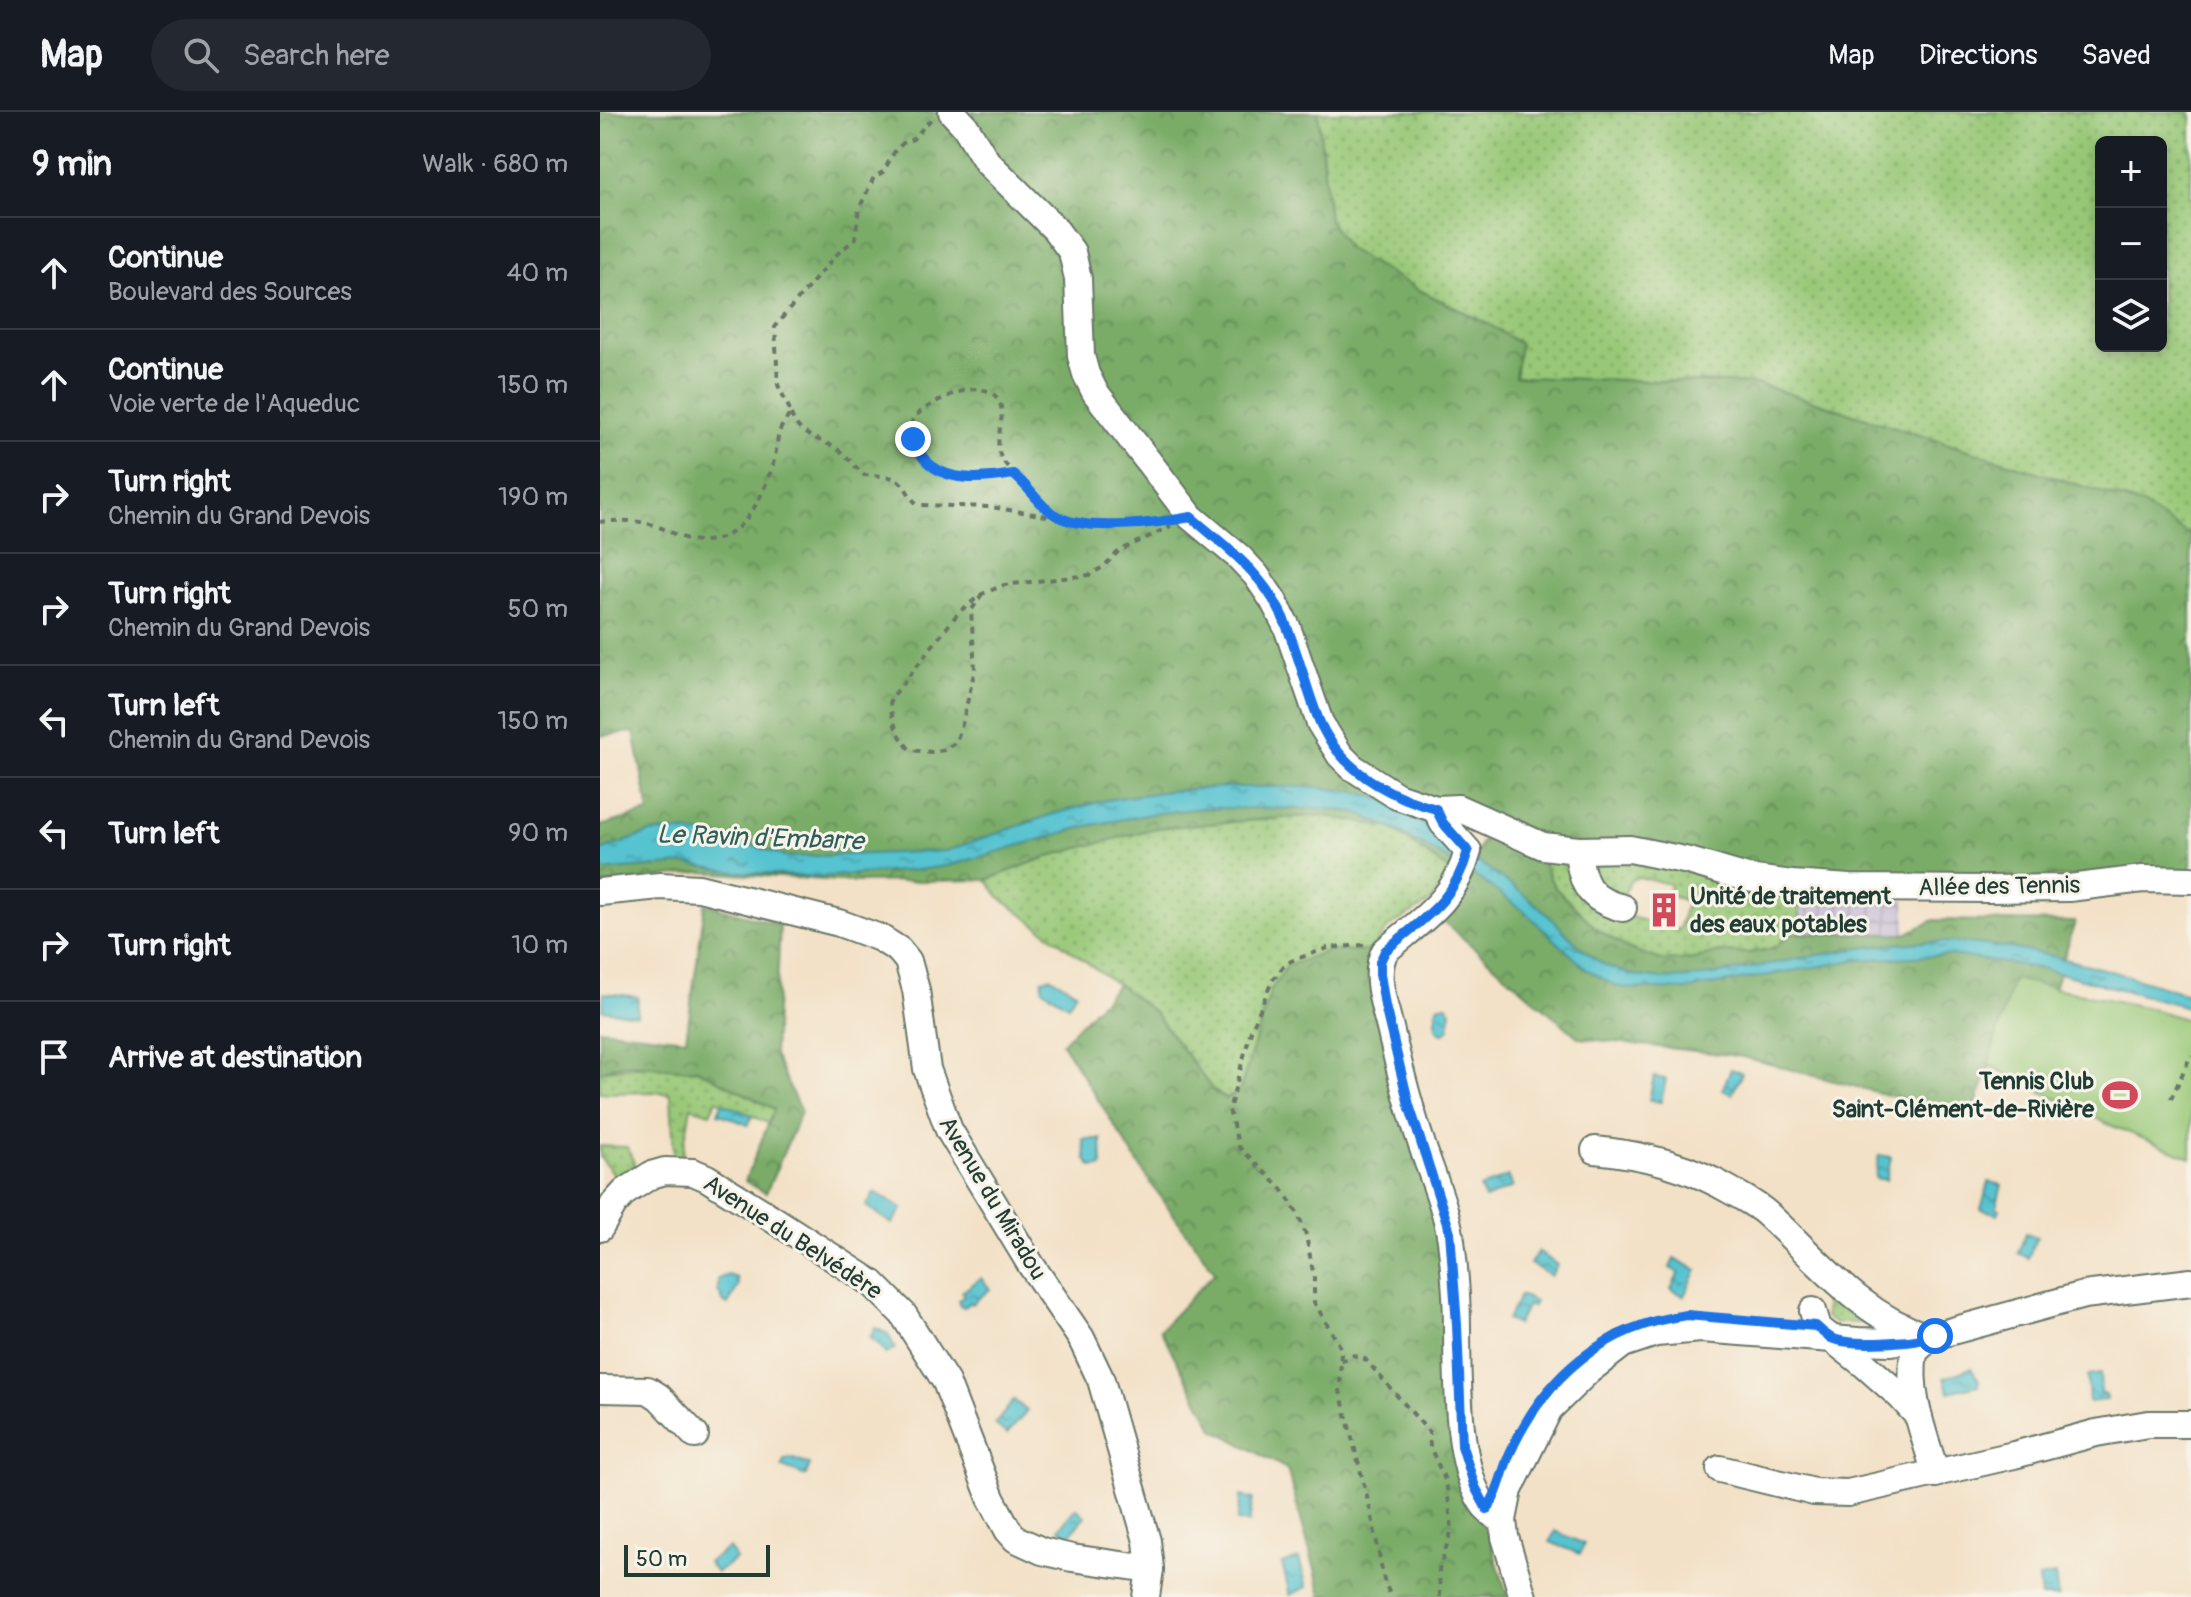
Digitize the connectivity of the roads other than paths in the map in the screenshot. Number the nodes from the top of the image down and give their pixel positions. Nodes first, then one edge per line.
1 (952, 112) edge
2 (1436, 809) junction
3 (1578, 850) junction
4 (2191, 880) edge
5 (600, 892) edge
6 (1623, 908) dead end
7 (1595, 1150) dead end
8 (600, 1228) edge
9 (1804, 1251) junction
10 (2191, 1282) edge
11 (1855, 1295) junction
12 (1813, 1311) junction
13 (1775, 1334) junction
14 (1930, 1337) junction
15 (1845, 1340) junction
16 (1890, 1342) junction
17 (1884, 1384) junction
18 (600, 1389) edge
19 (1919, 1417) junction
20 (2191, 1424) edge
21 (695, 1435) dead end
22 (1720, 1469) dead end
23 (1936, 1474) junction
24 (1503, 1520) junction
25 (1150, 1569) junction
26 (1146, 1597) edge
27 (1523, 1597) edge

1 - 2 street, Allée des Tennis
2 - 3 street, Allée des Tennis
2 - 24 street
3 - 4 street, Allée des Tennis
3 - 6 street
5 - 25 street, Avenue du Miradou
7 - 9 street
8 - 25 street, Avenue du Belvédère
9 - 11 street
9 - 12 street
10 - 14 street
11 - 14 street
11 - 15 street
12 - 13 street
12 - 15 street
13 - 15 street
13 - 24 street
14 - 16 street
14 - 19 street
15 - 16 street
15 - 17 street
16 - 17 street
17 - 19 street
18 - 21 street
19 - 23 street
20 - 23 street
22 - 23 street
24 - 27 street
25 - 26 street, Avenue du Miradou

